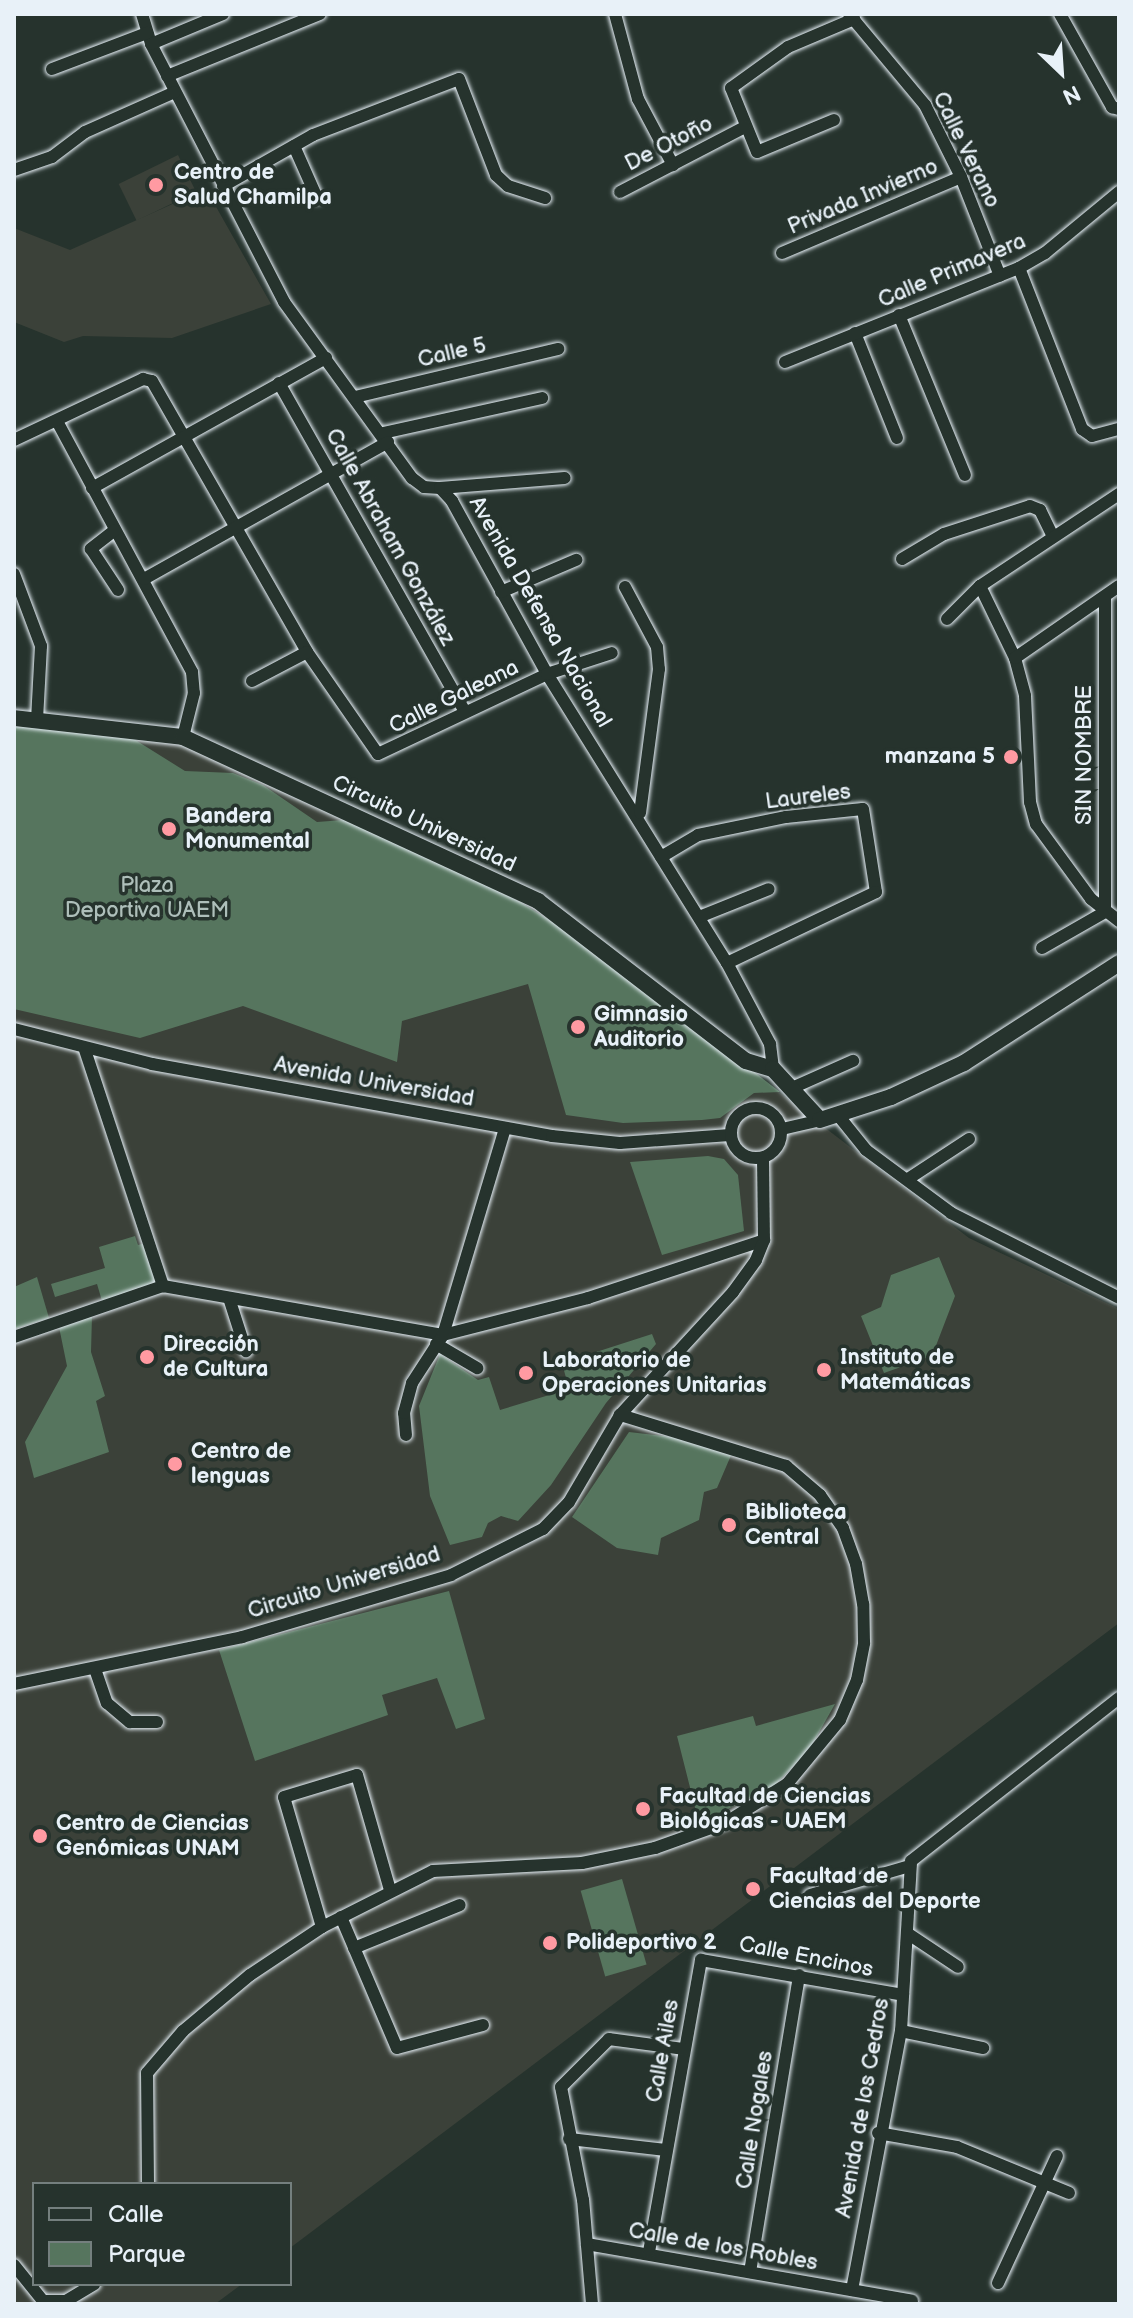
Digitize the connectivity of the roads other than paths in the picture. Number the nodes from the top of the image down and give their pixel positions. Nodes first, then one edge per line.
1 (142, 14) edge
2 (223, 14) edge
3 (320, 14) edge
4 (1060, 14) edge
5 (614, 15) edge
6 (852, 16) edge
7 (149, 39) junction
8 (52, 69) dead end
9 (167, 76) junction
10 (175, 92) junction
11 (1119, 109) edge
12 (834, 120) dead end
13 (745, 127) junction
14 (294, 146) junction
15 (673, 165) junction
16 (14, 170) edge
17 (961, 177) junction
18 (223, 186) junction
19 (620, 192) dead end
20 (1119, 192) edge
21 (317, 198) dead end
22 (545, 198) dead end
23 (782, 253) dead end
24 (1019, 268) junction
25 (1000, 276) junction
26 (899, 315) junction
27 (855, 333) junction
28 (558, 349) dead end
29 (326, 358) junction
30 (785, 362) dead end
31 (279, 383) junction
32 (355, 397) junction
33 (542, 398) dead end
34 (58, 423) junction
35 (1119, 429) edge
36 (185, 437) junction
37 (385, 438) junction
38 (897, 438) dead end
39 (14, 440) edge
40 (333, 474) junction
41 (965, 475) dead end
42 (565, 478) dead end
43 (92, 488) junction
44 (440, 488) junction
45 (1119, 494) edge
46 (237, 527) junction
47 (115, 530) junction
48 (1052, 535) junction
49 (902, 559) dead end
50 (576, 560) dead end
51 (14, 574) edge
52 (144, 579) junction
53 (980, 586) junction
54 (1119, 586) edge
55 (625, 587) dead end
56 (118, 590) dead end
57 (501, 592) junction
58 (1105, 597) junction
59 (947, 619) dead end
60 (307, 652) junction
61 (612, 653) dead end
62 (1015, 658) junction
63 (547, 674) junction
64 (252, 681) dead end
65 (465, 712) junction
66 (14, 718) edge
67 (37, 720) junction
68 (183, 737) junction
69 (640, 813) dead end
70 (661, 857) junction
71 (769, 889) dead end
72 (1105, 912) junction
73 (699, 917) junction
74 (1119, 921) edge
75 (1042, 948) dead end
76 (727, 963) junction
77 (1119, 963) edge
78 (14, 1029) edge
79 (85, 1050) junction
80 (853, 1061) dead end
81 (773, 1069) junction
82 (792, 1088) junction
83 (837, 1114) junction
84 (820, 1120) junction
85 (505, 1128) junction
86 (782, 1129) junction
87 (730, 1135) junction
88 (969, 1139) dead end
89 (763, 1158) junction
90 (908, 1179) junction
91 (764, 1240) junction
92 (163, 1286) junction
93 (229, 1298) junction
94 (1119, 1298) edge
95 (14, 1337) edge
96 (439, 1340) junction
97 (246, 1351) dead end
98 (477, 1368) dead end
99 (620, 1415) junction
100 (406, 1435) dead end
101 (95, 1669) junction
102 (14, 1684) edge
103 (1119, 1698) edge
104 (157, 1722) dead end
105 (910, 1866) junction
106 (390, 1890) junction
107 (810, 1895) dead end
108 (460, 1905) dead end
109 (341, 1917) junction
110 (322, 1927) junction
111 (907, 1933) junction
112 (354, 1948) junction
113 (701, 1960) joint
114 (958, 1967) dead end
115 (799, 1975) junction
116 (903, 1995) junction
117 (483, 2025) dead end
118 (901, 2031) junction
119 (983, 2048) dead end
120 (684, 2049) junction
121 (878, 2133) junction
122 (569, 2139) junction
123 (666, 2150) junction
124 (1057, 2156) dead end
125 (148, 2182) edge
126 (1044, 2182) junction
127 (1069, 2193) dead end
128 (587, 2244) junction
129 (649, 2252) junction
130 (14, 2265) edge
131 (750, 2272) junction
132 (998, 2283) dead end
133 (91, 2286) edge
134 (852, 2290) junction
135 (912, 2301) dead end
136 (592, 2304) edge

1 - 7 street, Avenida Defensa Nacional
2 - 7 street
3 - 9 street
4 - 11 street
5 - 15 street
6 - 13 street, De Otoño
6 - 17 street, Calle Verano
7 - 8 street
7 - 9 street, Avenida Defensa Nacional
9 - 10 street, Avenida Defensa Nacional
10 - 16 street
10 - 18 street, Avenida Defensa Nacional
12 - 13 street
13 - 15 street, De Otoño
14 - 18 street
14 - 21 street
14 - 22 street
15 - 19 street, De Otoño
17 - 23 street, Privada Invierno
17 - 25 street, Calle Verano
18 - 29 street, Avenida Defensa Nacional
20 - 24 street, Calle Primavera
24 - 25 street, Calle Primavera
24 - 35 street
25 - 26 street, Calle Primavera
26 - 27 street, Calle Primavera
26 - 41 street
27 - 30 street, Calle Primavera
27 - 38 street
28 - 32 street, Calle 5
29 - 31 street
29 - 32 street, Avenida Defensa Nacional
31 - 36 street
31 - 40 street, Calle Abraham González
32 - 37 street, Avenida Defensa Nacional
33 - 37 street
34 - 36 street
34 - 39 street
34 - 43 street
36 - 43 street
36 - 46 street
37 - 40 street
37 - 44 street, Avenida Defensa Nacional
40 - 46 street
40 - 65 street, Calle Abraham González
42 - 44 street
43 - 47 street
44 - 57 street, Avenida Defensa Nacional
45 - 48 street
46 - 52 street
46 - 60 street
47 - 52 street
47 - 56 street
48 - 49 street
48 - 53 street
50 - 57 street
51 - 67 street
52 - 68 street
53 - 59 street
53 - 62 street, SIN NOMBRE
54 - 58 street
55 - 69 street
57 - 63 street, Avenida Defensa Nacional
58 - 62 street
58 - 72 street, SIN NOMBRE
60 - 64 street
60 - 65 street, Calle Galeana
61 - 63 street, Calle Galeana
62 - 72 street, SIN NOMBRE
63 - 65 street, Calle Galeana
63 - 70 street, Avenida Defensa Nacional
66 - 67 street, Circuito Universidad
67 - 68 street, Circuito Universidad
68 - 81 street, Circuito Universidad
70 - 73 street, Avenida Defensa Nacional
70 - 76 street, Laureles
71 - 73 street
72 - 74 street, SIN NOMBRE
72 - 75 street
73 - 76 street, Avenida Defensa Nacional
76 - 81 street, Avenida Defensa Nacional
77 - 83 street
78 - 79 street, Avenida Universidad
79 - 85 street, Avenida Universidad
79 - 92 street
80 - 82 street
81 - 82 street
82 - 84 street
83 - 84 street
83 - 90 street
84 - 86 street
85 - 87 street, Avenida Universidad
85 - 96 street
86 - 87 street
86 - 89 street
87 - 89 street
88 - 90 street
89 - 91 street
90 - 94 street
91 - 96 street
91 - 99 street, Circuito Universidad
92 - 93 street
92 - 95 street
93 - 96 street
93 - 97 street
96 - 98 street
96 - 100 street
99 - 101 street, Circuito Universidad
99 - 106 street
101 - 102 street, Circuito Universidad
101 - 104 street
103 - 105 street
105 - 107 street
105 - 111 street, Avenida de los Cedros
106 - 109 street
106 - 110 street
108 - 112 street
109 - 110 street
109 - 112 street
110 - 125 street
111 - 114 street
111 - 116 street, Avenida de los Cedros
112 - 117 street
113 - 115 street, Calle Encinos
113 - 120 street, Calle Ailes
115 - 116 street, Calle Encinos
115 - 131 street, Calle Nogales
116 - 118 street, Avenida de los Cedros
118 - 119 street
118 - 121 street, Avenida de los Cedros
120 - 122 street
120 - 123 street, Calle Ailes
121 - 126 street
121 - 134 street, Avenida de los Cedros
122 - 123 street
122 - 128 street
123 - 129 street, Calle Ailes
124 - 126 street
126 - 127 street
126 - 132 street
128 - 129 street, Calle de los Robles
128 - 136 street
129 - 131 street, Calle de los Robles
130 - 133 street
131 - 134 street, Calle de los Robles
134 - 135 street, Calle de los Robles

